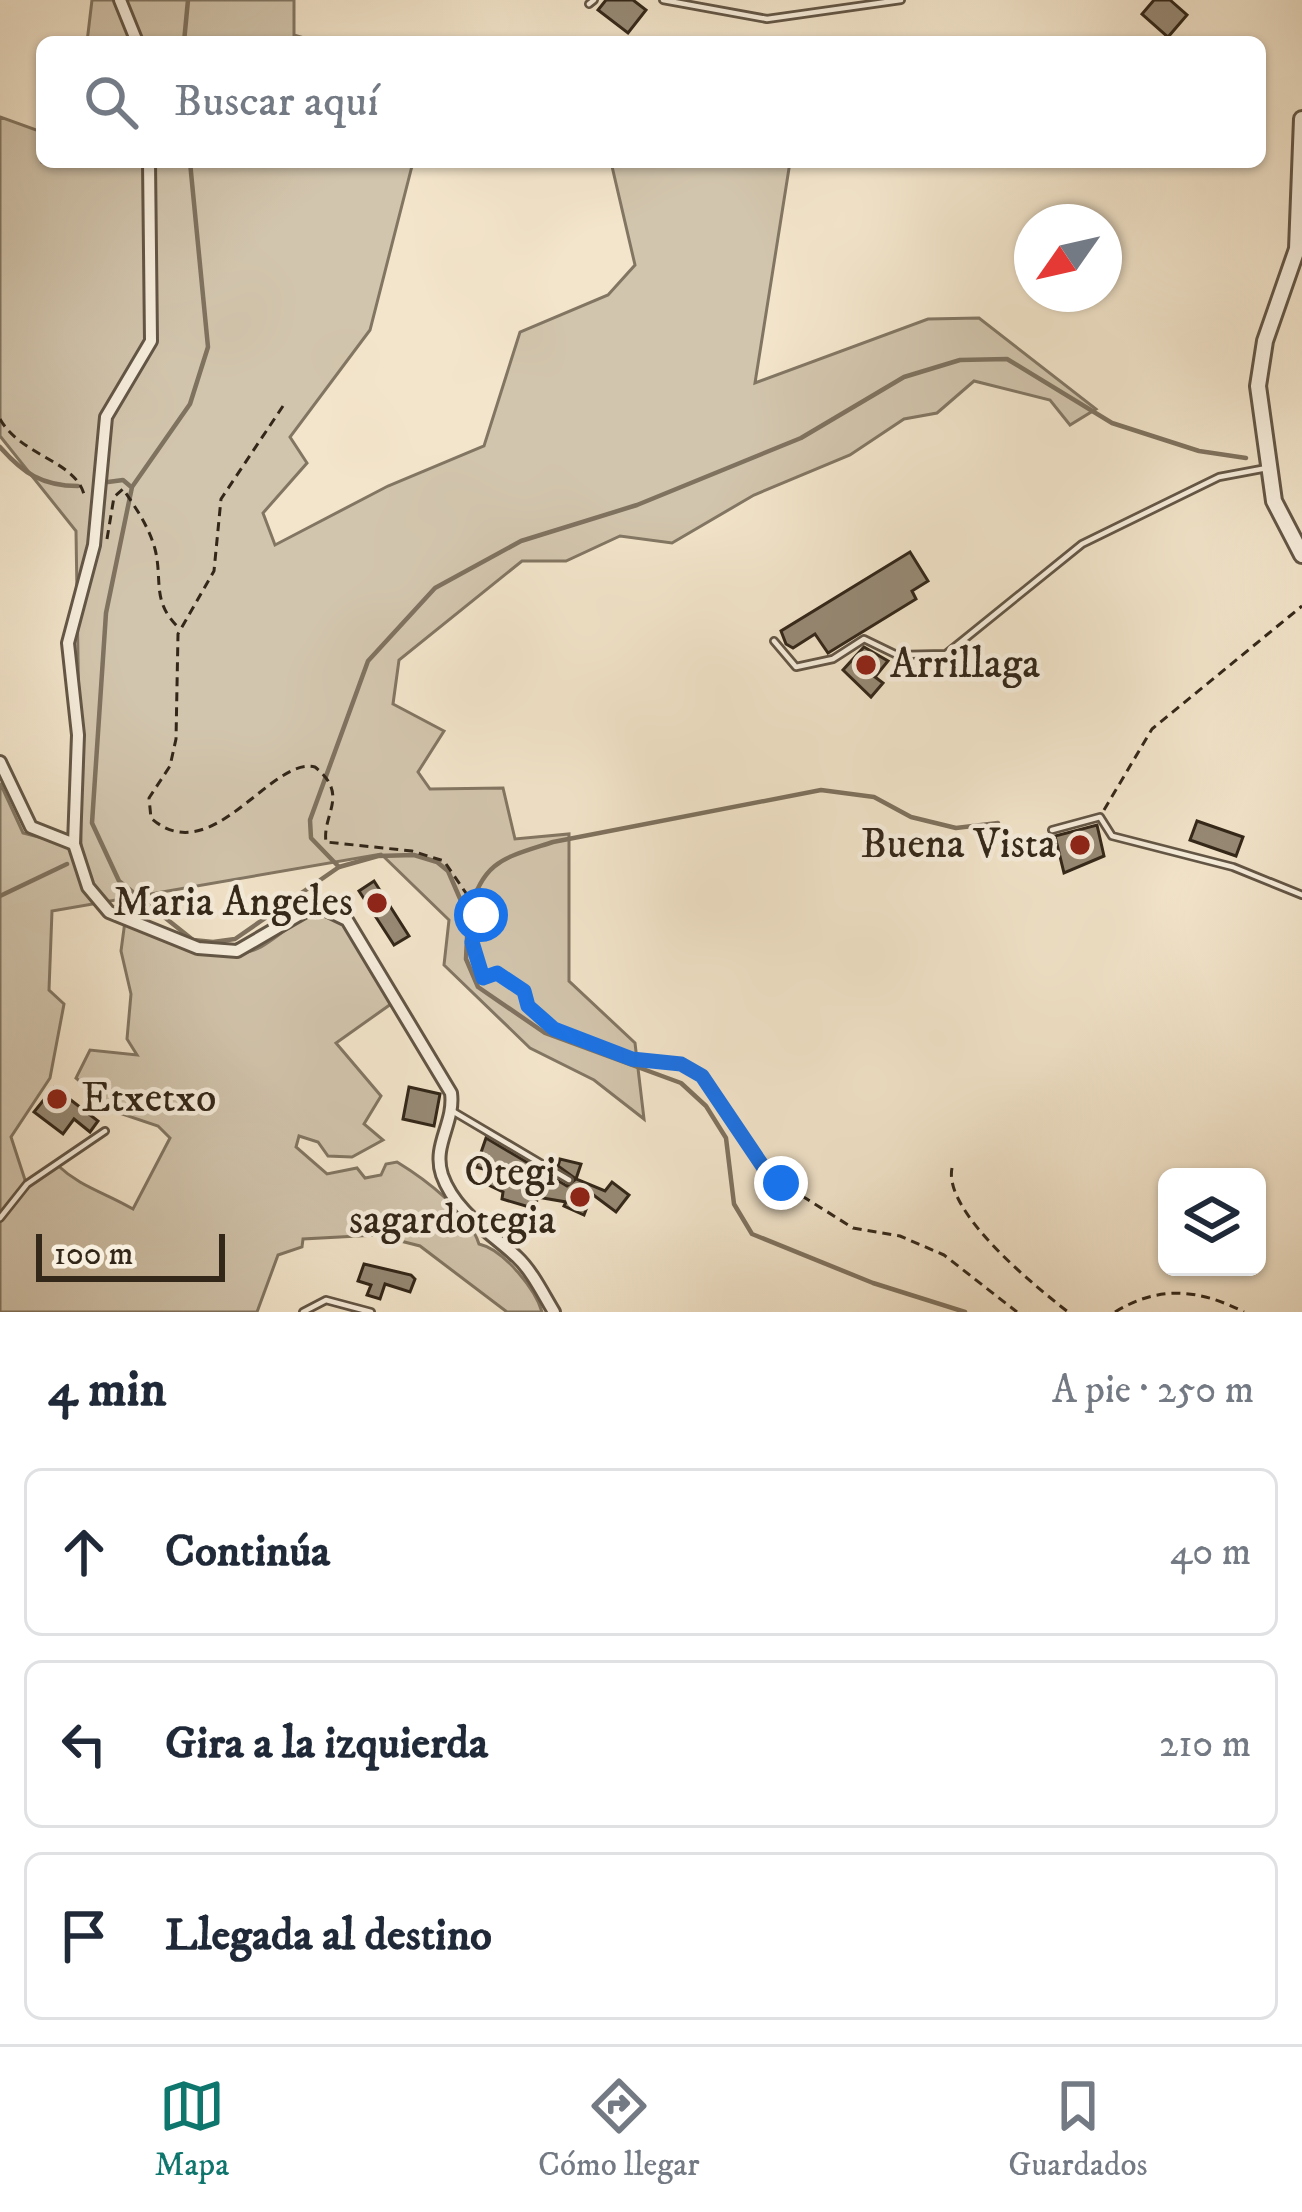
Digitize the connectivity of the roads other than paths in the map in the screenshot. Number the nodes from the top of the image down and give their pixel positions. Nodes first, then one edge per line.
1 (120, 0) edge
2 (663, 0) edge
3 (901, 0) edge
4 (134, 36) edge
5 (1302, 119) edge
6 (149, 168) edge
7 (1267, 467) junction
8 (1302, 554) edge
9 (774, 641) dead end
10 (0, 762) edge
11 (1052, 830) dead end
12 (74, 844) junction
13 (1302, 896) edge
14 (454, 1112) junction
15 (105, 1130) dead end
16 (569, 1180) dead end
17 (0, 1219) edge
18 (303, 1312) edge
19 (371, 1312) edge
20 (554, 1312) edge

1 - 4 street
2 - 3 lane
5 - 7 street
6 - 12 street
7 - 8 street
7 - 9 lane
10 - 12 street
11 - 13 lane
12 - 14 street
14 - 16 lane
14 - 20 street
15 - 17 lane
18 - 19 lane

